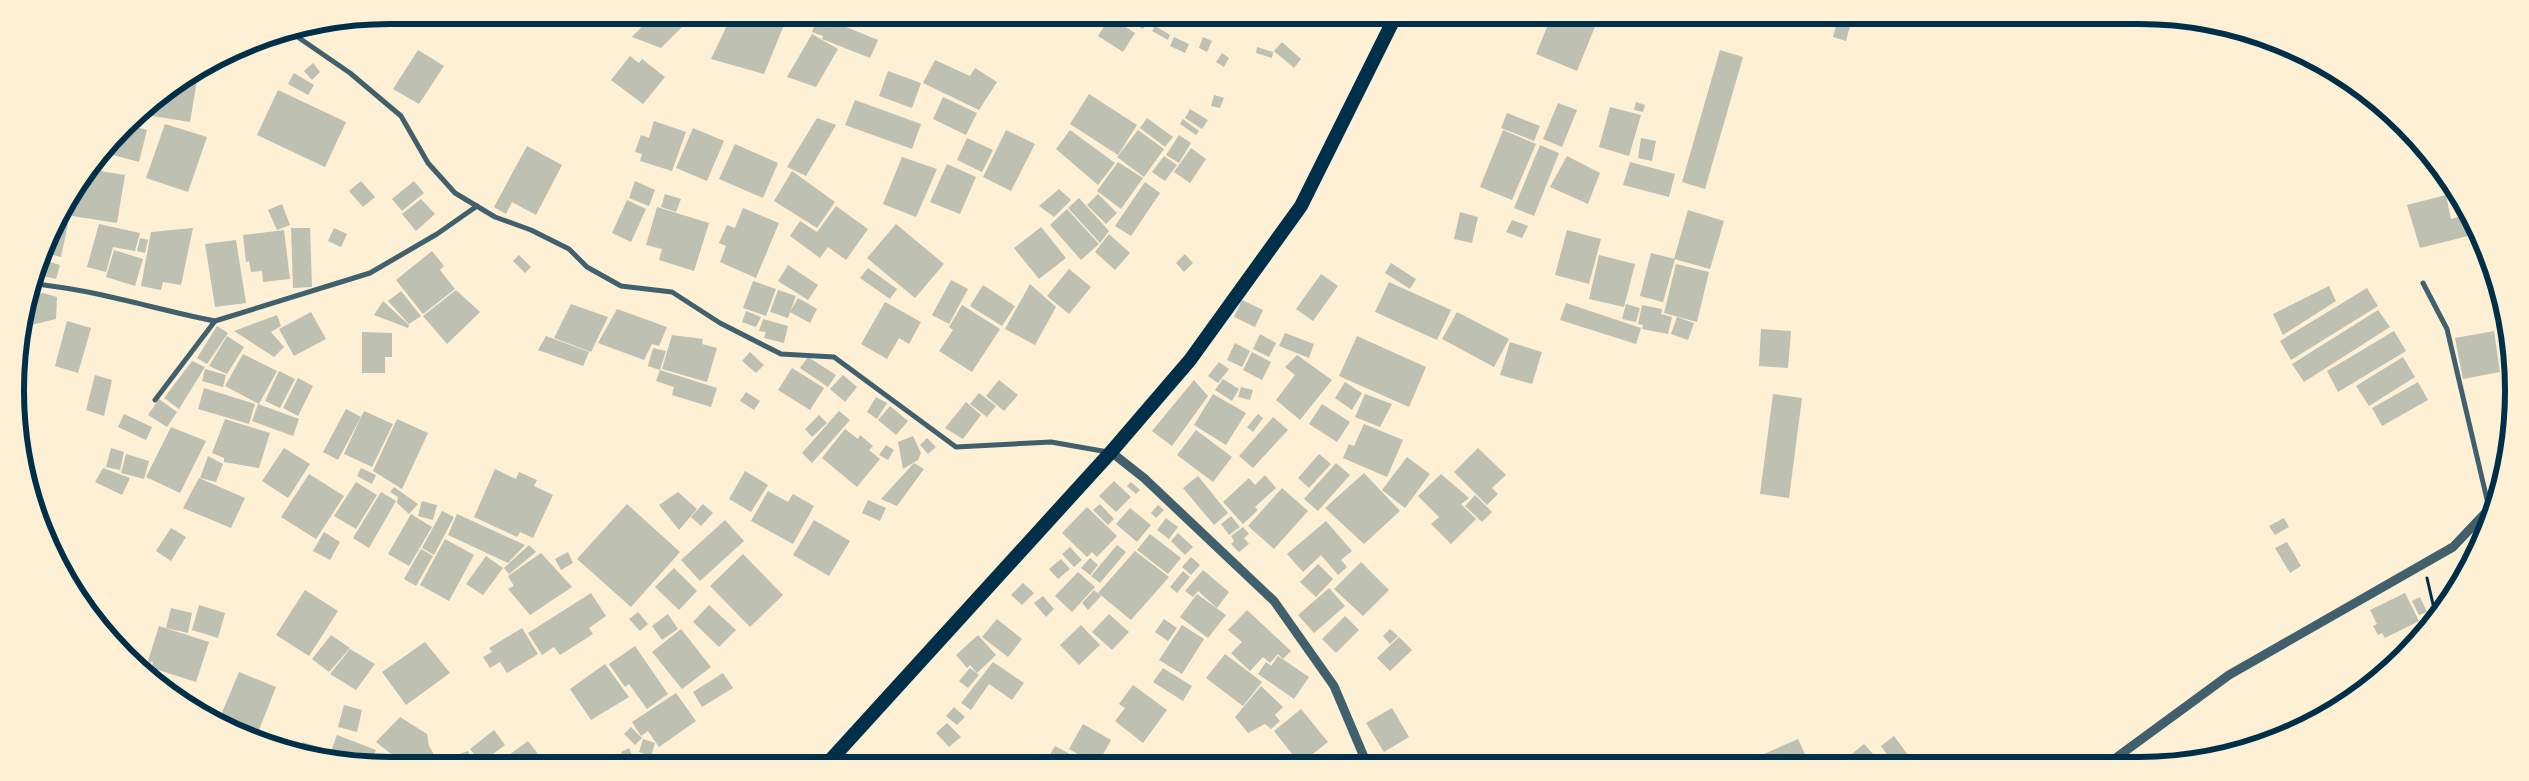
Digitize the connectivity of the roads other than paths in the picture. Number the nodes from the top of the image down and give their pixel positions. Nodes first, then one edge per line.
1 (1391, 24) edge
2 (296, 36) edge
3 (477, 206) junction
4 (2424, 283) dead end
5 (44, 285) dead end
6 (215, 321) junction
7 (155, 400) dead end
8 (1111, 452) junction
9 (2488, 500) edge
10 (2484, 514) edge
11 (833, 757) edge
12 (1364, 757) edge
13 (2117, 757) edge

1 - 8 highway
2 - 3 street
3 - 6 street
3 - 8 street
4 - 9 street
5 - 6 street
6 - 7 street
8 - 11 highway
8 - 12 street
10 - 13 street

